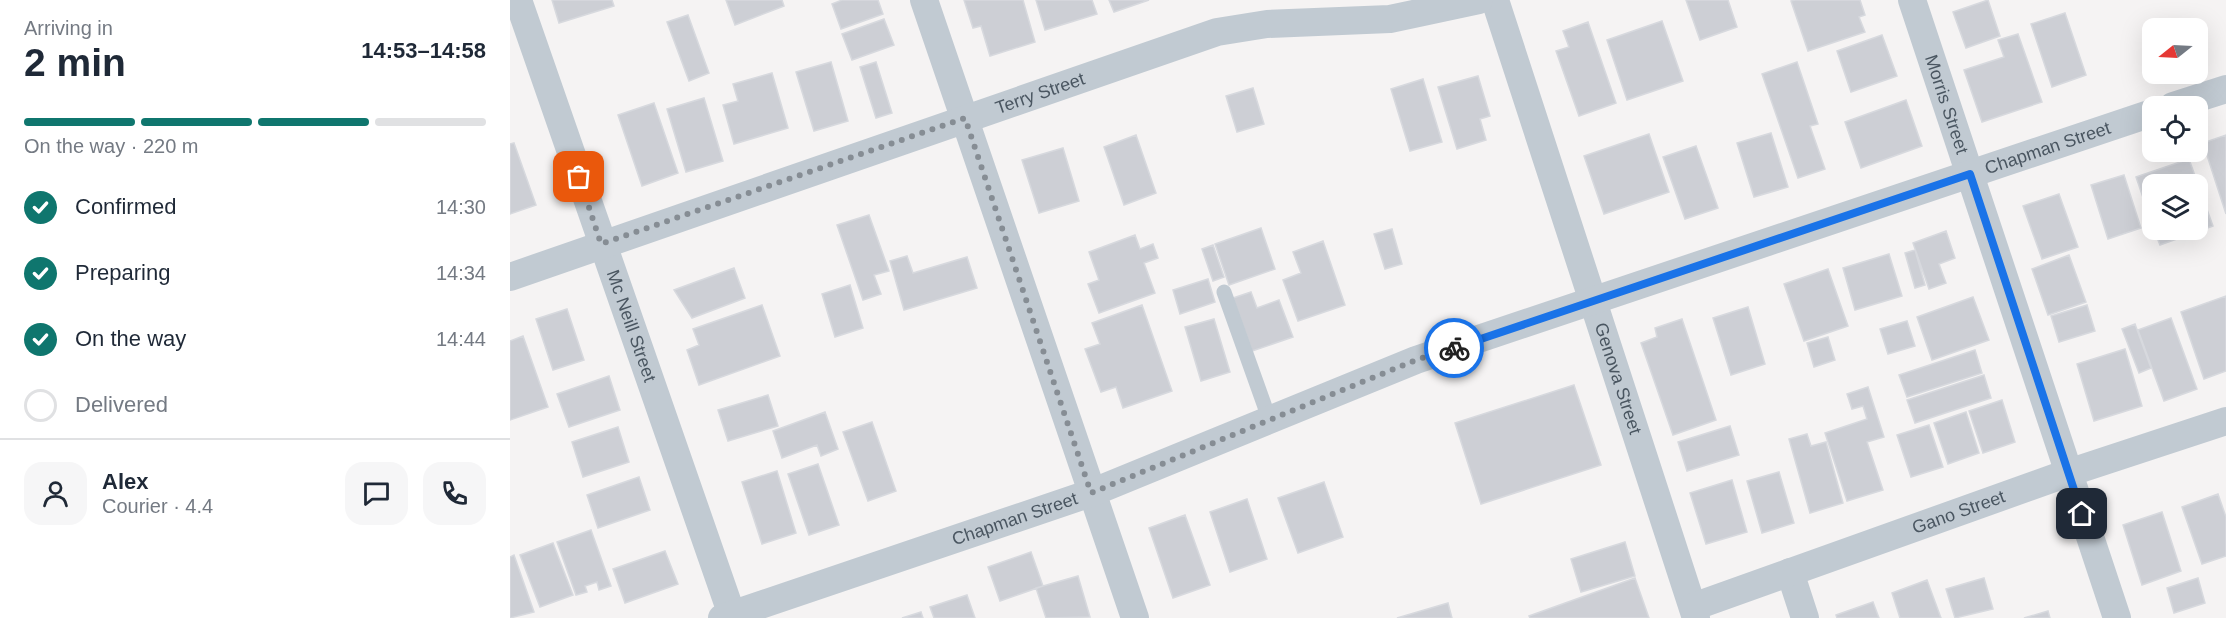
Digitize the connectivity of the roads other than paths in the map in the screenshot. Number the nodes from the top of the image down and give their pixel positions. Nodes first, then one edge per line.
1 (518, 0) edge
2 (924, 0) edge
3 (1479, 0) edge
4 (1495, 0) edge
5 (1912, 0) edge
6 (1329, 10) edge
7 (2226, 89) edge
8 (2204, 96) edge
9 (2142, 116) edge
10 (965, 118) junction
11 (1970, 174) junction
12 (601, 244) junction
13 (510, 277) edge
14 (1224, 292) dead end
15 (1592, 303) junction
16 (1270, 421) junction
17 (2226, 421) edge
18 (2068, 473) junction
19 (1091, 493) junction
20 (1790, 572) junction
21 (1695, 613) edge
22 (729, 617) edge
23 (1135, 618) edge
24 (1806, 618) edge
25 (2117, 618) edge

1 - 12 street, Mc Neill Street
2 - 10 street
3 - 6 street, Terry Street
4 - 15 street, Genova Street
5 - 11 street, Morris Street
6 - 10 street, Terry Street
7 - 8 street
9 - 11 street, Chapman Street
10 - 12 street, Terry Street
10 - 19 street
11 - 15 street, Chapman Street
11 - 18 street, Morris Street
12 - 13 street, Terry Street
12 - 22 street, Mc Neill Street
14 - 16 lane
15 - 16 street, Chapman Street
15 - 21 street, Genova Street
16 - 19 street, Chapman Street
17 - 18 street, Gano Street
18 - 20 street, Gano Street
18 - 25 street, Morris Street
19 - 22 street, Chapman Street
19 - 23 street
20 - 21 street, Gano Street
20 - 24 street

